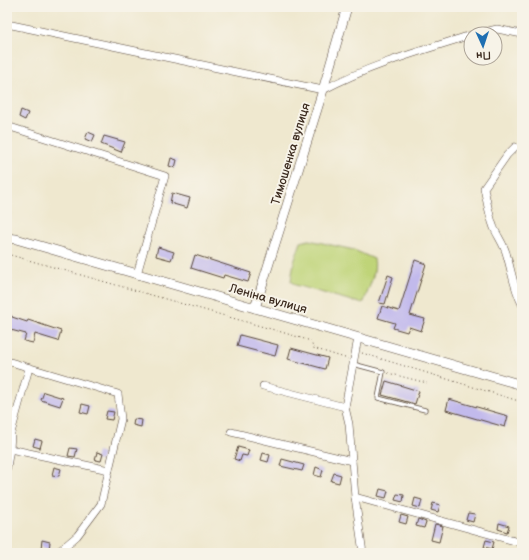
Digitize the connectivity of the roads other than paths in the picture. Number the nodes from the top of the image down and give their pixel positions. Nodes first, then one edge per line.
1 (347, 7) edge
2 (7, 24) edge
3 (503, 30) edge
4 (522, 34) edge
5 (463, 38) edge
6 (323, 90) junction
7 (7, 126) edge
8 (515, 147) dead end
9 (7, 238) edge
10 (137, 274) junction
11 (522, 304) edge
12 (255, 308) junction
13 (358, 338) junction
14 (7, 361) edge
15 (353, 362) junction
16 (29, 368) junction
17 (522, 385) edge
18 (263, 386) dead end
19 (346, 407) junction
20 (425, 410) dead end
21 (231, 432) dead end
22 (10, 449) junction
23 (352, 461) junction
24 (7, 467) edge
25 (109, 470) junction
26 (355, 497) junction
27 (522, 543) edge
28 (57, 553) edge
29 (363, 553) edge

1 - 6 street, Тимошенка вулиця
2 - 6 street
3 - 4 street
5 - 6 street
6 - 12 street, Тимошенка вулиця
7 - 10 street
8 - 11 street
9 - 10 street, Леніна вулиця
10 - 12 street, Леніна вулиця
12 - 13 street, Леніна вулиця
13 - 15 street
13 - 17 street, Леніна вулиця
14 - 16 street
15 - 19 street
15 - 20 lane
16 - 22 street
16 - 25 street
18 - 19 street
19 - 23 street
21 - 23 street
22 - 24 street
22 - 25 street
23 - 26 street
25 - 28 street
26 - 27 street
26 - 29 street

